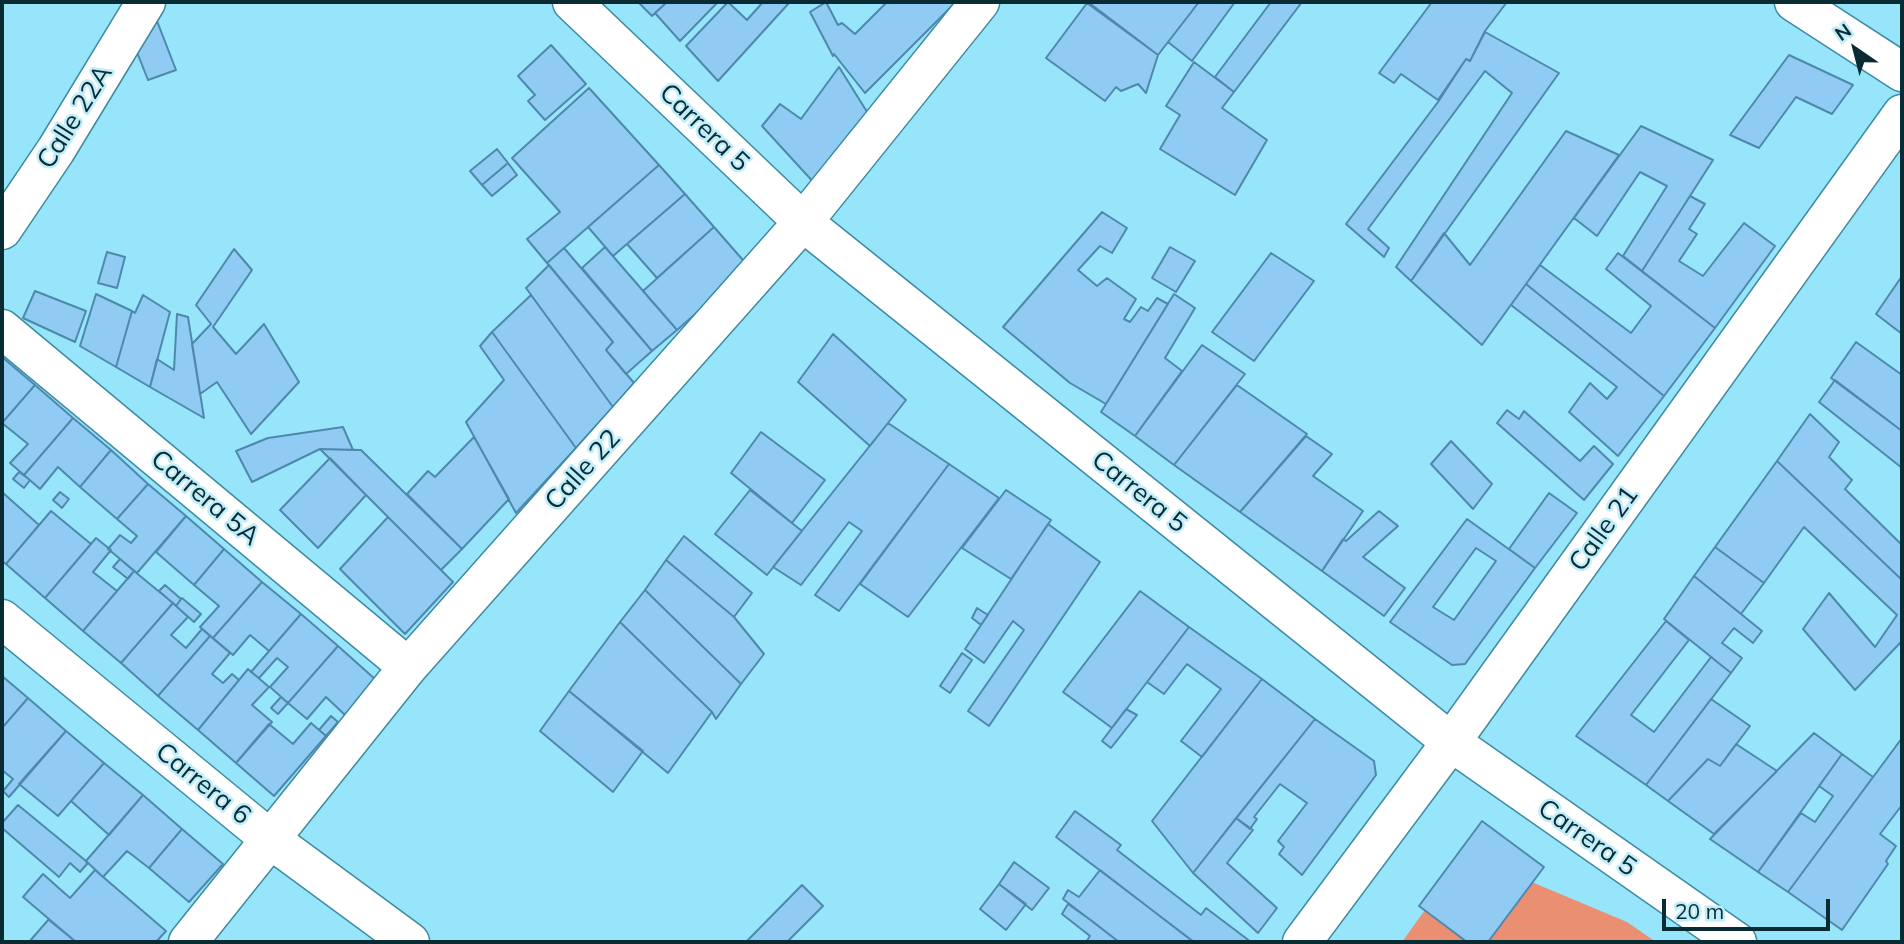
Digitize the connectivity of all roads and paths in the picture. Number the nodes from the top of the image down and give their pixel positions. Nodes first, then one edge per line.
1 (146, 2) edge
2 (572, 2) edge
3 (981, 2) edge
4 (1794, 2) edge
5 (1902, 72) edge
6 (1902, 114) edge
7 (803, 222) junction
8 (2, 230) edge
9 (2, 329) edge
10 (2, 619) edge
11 (408, 667) junction
12 (1451, 743) junction
13 (270, 839) junction
14 (188, 942) edge
15 (410, 942) edge
16 (1302, 942) edge
17 (1737, 942) edge

1 - 8 street, Calle 22A
2 - 7 street, Carrera 5
3 - 7 street, Calle 22
4 - 5 street
6 - 12 street, Calle 21
7 - 11 street, Calle 22
7 - 12 street, Carrera 5
9 - 11 street, Carrera 5A
10 - 13 street, Carrera 6
11 - 13 street, Calle 22
12 - 16 street, Calle 21
12 - 17 street, Carrera 5
13 - 14 street, Calle 22
13 - 15 street, Carrera 6

